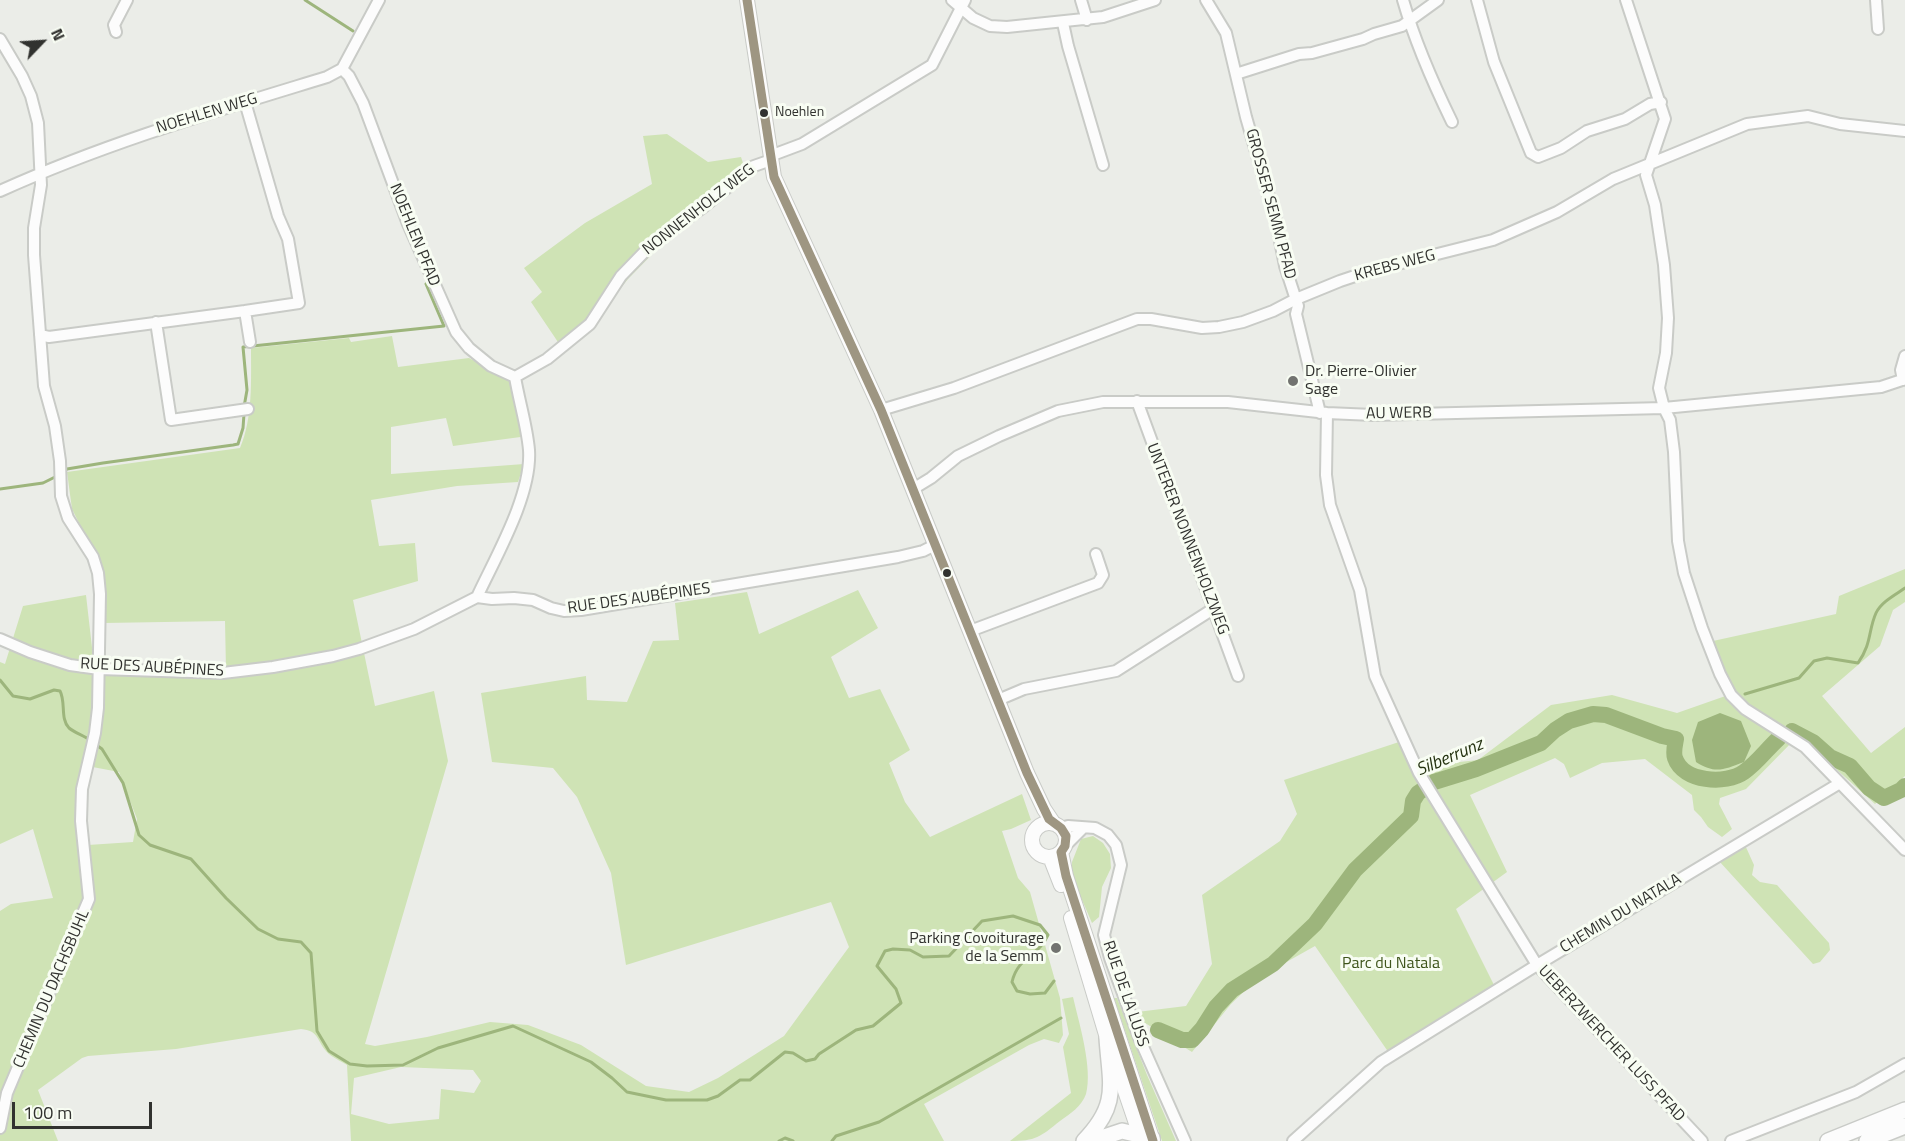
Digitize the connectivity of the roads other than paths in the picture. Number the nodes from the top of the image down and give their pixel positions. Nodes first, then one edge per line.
1 (127, 0) edge
2 (379, 0) edge
3 (747, 0) edge
4 (1081, 0) edge
5 (1155, 0) edge
6 (1206, 0) edge
7 (1403, 0) edge
8 (1438, 0) edge
9 (1477, 0) edge
10 (1626, 0) edge
11 (1876, 0) edge
12 (959, 2) edge
13 (1087, 20) junction
14 (1409, 22) junction
15 (1063, 23) junction
16 (1878, 29) dead end
17 (116, 33) dead end
18 (0, 39) edge
19 (342, 69) junction
20 (1236, 74) junction
21 (245, 102) junction
22 (1661, 102) junction
23 (1452, 122) dead end
24 (1905, 131) edge
25 (770, 158) junction
26 (1649, 164) junction
27 (1103, 165) dead end
28 (41, 173) junction
29 (0, 191) edge
30 (1296, 299) junction
31 (246, 311) junction
32 (156, 322) junction
33 (40, 335) junction
34 (250, 342) dead end
35 (1905, 356) edge
36 (515, 377) junction
37 (1904, 380) edge
38 (1137, 402) junction
39 (1664, 408) junction
40 (248, 409) dead end
41 (881, 410) junction
42 (1323, 413) junction
43 (913, 489) junction
44 (935, 545) junction
45 (1096, 555) dead end
46 (477, 597) junction
47 (1213, 609) junction
48 (970, 631) junction
49 (0, 639) edge
50 (99, 669) junction
51 (1238, 676) dead end
52 (998, 700) junction
53 (1027, 773) junction
54 (1840, 783) junction
55 (1039, 826) junction
56 (1058, 826) junction
57 (1083, 828) junction
58 (1905, 850) edge
59 (1059, 851) junction
60 (1537, 965) junction
61 (1107, 1038) junction
62 (1905, 1064) edge
63 (1905, 1110) edge
64 (1905, 1125) edge
65 (0, 1128) edge
66 (1146, 1138) edge
67 (1084, 1141) edge
68 (1092, 1141) edge
69 (1185, 1141) edge
70 (1293, 1141) edge
71 (1702, 1141) edge
72 (1731, 1141) edge
73 (1828, 1141) edge
74 (1867, 1141) edge

1 - 17 street
2 - 19 street
3 - 25 main road
4 - 13 street
5 - 13 street
6 - 20 street, GROSSER SEMM PFAD
7 - 14 street
8 - 14 street
9 - 22 street
10 - 22 street
11 - 16 street
12 - 15 street
12 - 25 street, NONNENHOLZ WEG
13 - 15 street
14 - 20 street
14 - 23 street
15 - 27 street
18 - 28 street, CHEMIN DU DACHSBUHL
19 - 21 street, NOEHLEN WEG
19 - 36 street, NOEHLEN PFAD
20 - 30 street, GROSSER SEMM PFAD
21 - 28 street, NOEHLEN WEG
21 - 31 street
22 - 26 street
24 - 26 street, KREBS WEG
25 - 36 street, NONNENHOLZ WEG
25 - 41 main road
26 - 30 street, KREBS WEG
26 - 39 street
28 - 29 street, NOEHLEN WEG
28 - 33 street, CHEMIN DU DACHSBUHL
30 - 41 street, KREBS WEG
30 - 42 street, GROSSER SEMM PFAD
31 - 32 street
31 - 34 street
32 - 33 street
32 - 40 street
33 - 50 street, CHEMIN DU DACHSBUHL
35 - 37 street
36 - 46 street
37 - 39 street, AU WERB
38 - 42 street, AU WERB
38 - 43 street, AU WERB
38 - 47 street, UNTERER NONNENHOLZWEG
39 - 42 street, AU WERB
39 - 54 street
41 - 43 main road
42 - 60 street, UEBERZWERCHER LUSS PFAD
43 - 44 main road
44 - 46 street, RUE DES AUBÉPINES
44 - 48 main road
45 - 48 street
46 - 50 street, RUE DES AUBÉPINES
47 - 51 street, UNTERER NONNENHOLZWEG
47 - 52 street
48 - 52 main road
49 - 50 street, RUE DES AUBÉPINES
50 - 65 street, CHEMIN DU DACHSBUHL
52 - 53 main road
53 - 55 main road
53 - 56 main road
54 - 58 street
54 - 60 street, CHEMIN DU NATALA
55 - 56 main road
55 - 59 main road
56 - 57 street, RUE DE LA LUSS
56 - 59 main road
57 - 59 street
57 - 69 street, RUE DE LA LUSS
59 - 61 main road
59 - 66 main road
60 - 70 street, CHEMIN DU NATALA
60 - 71 street, UEBERZWERCHER LUSS PFAD
61 - 66 main road
61 - 67 highway
62 - 72 street
63 - 73 highway
64 - 74 highway
66 - 68 highway

